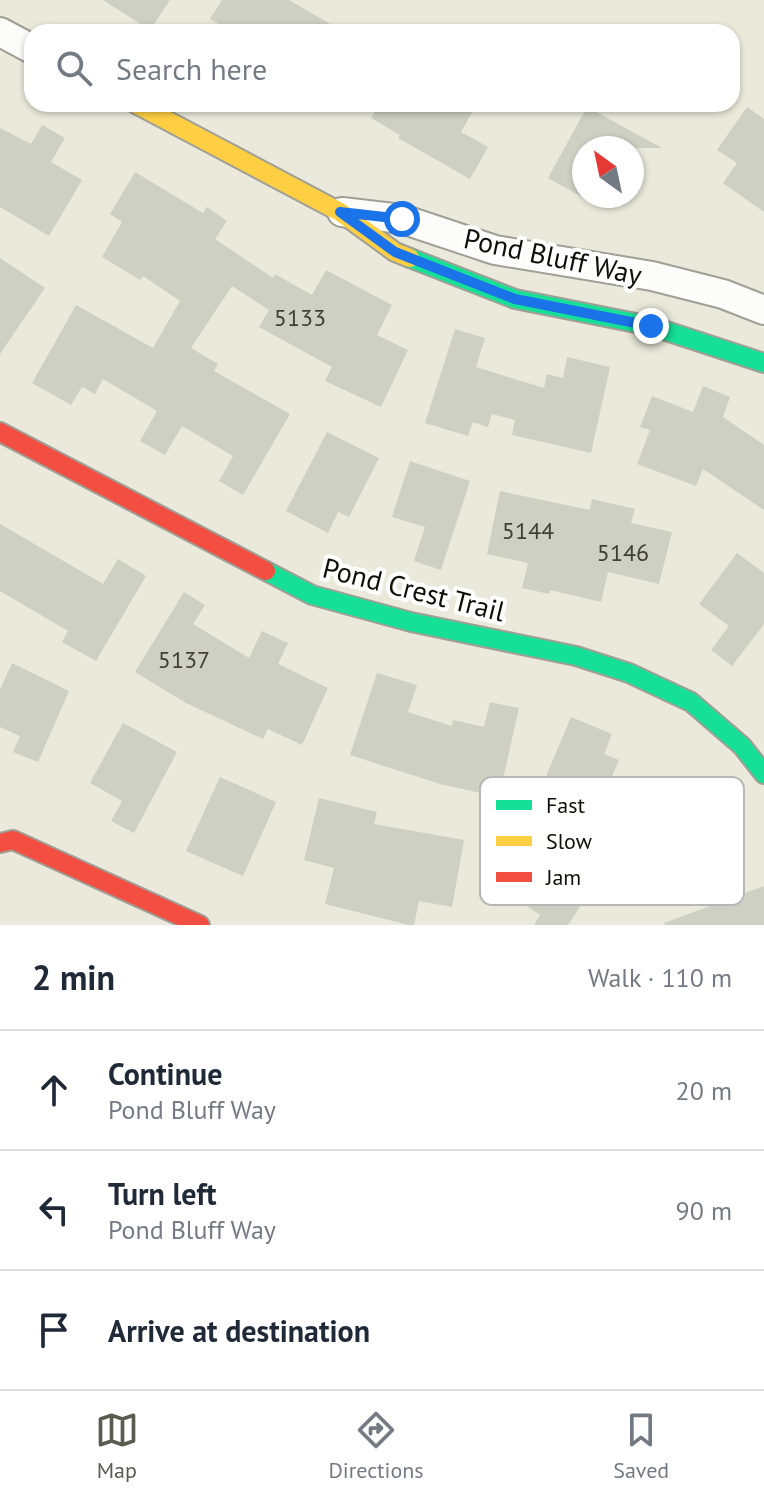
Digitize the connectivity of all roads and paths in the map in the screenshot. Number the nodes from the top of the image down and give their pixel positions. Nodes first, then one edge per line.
1 (0, 32) edge
2 (24, 45) edge
3 (151, 112) edge
4 (340, 212) junction
5 (764, 310) edge
6 (764, 363) edge
7 (0, 432) edge
8 (764, 774) edge
9 (0, 843) edge
10 (200, 925) edge

1 - 2 street
3 - 4 street, Pond Bluff Way
4 - 5 street, Pond Bluff Way
4 - 6 street, Pond Bluff Way
7 - 8 street, Pond Crest Trail
9 - 10 street

